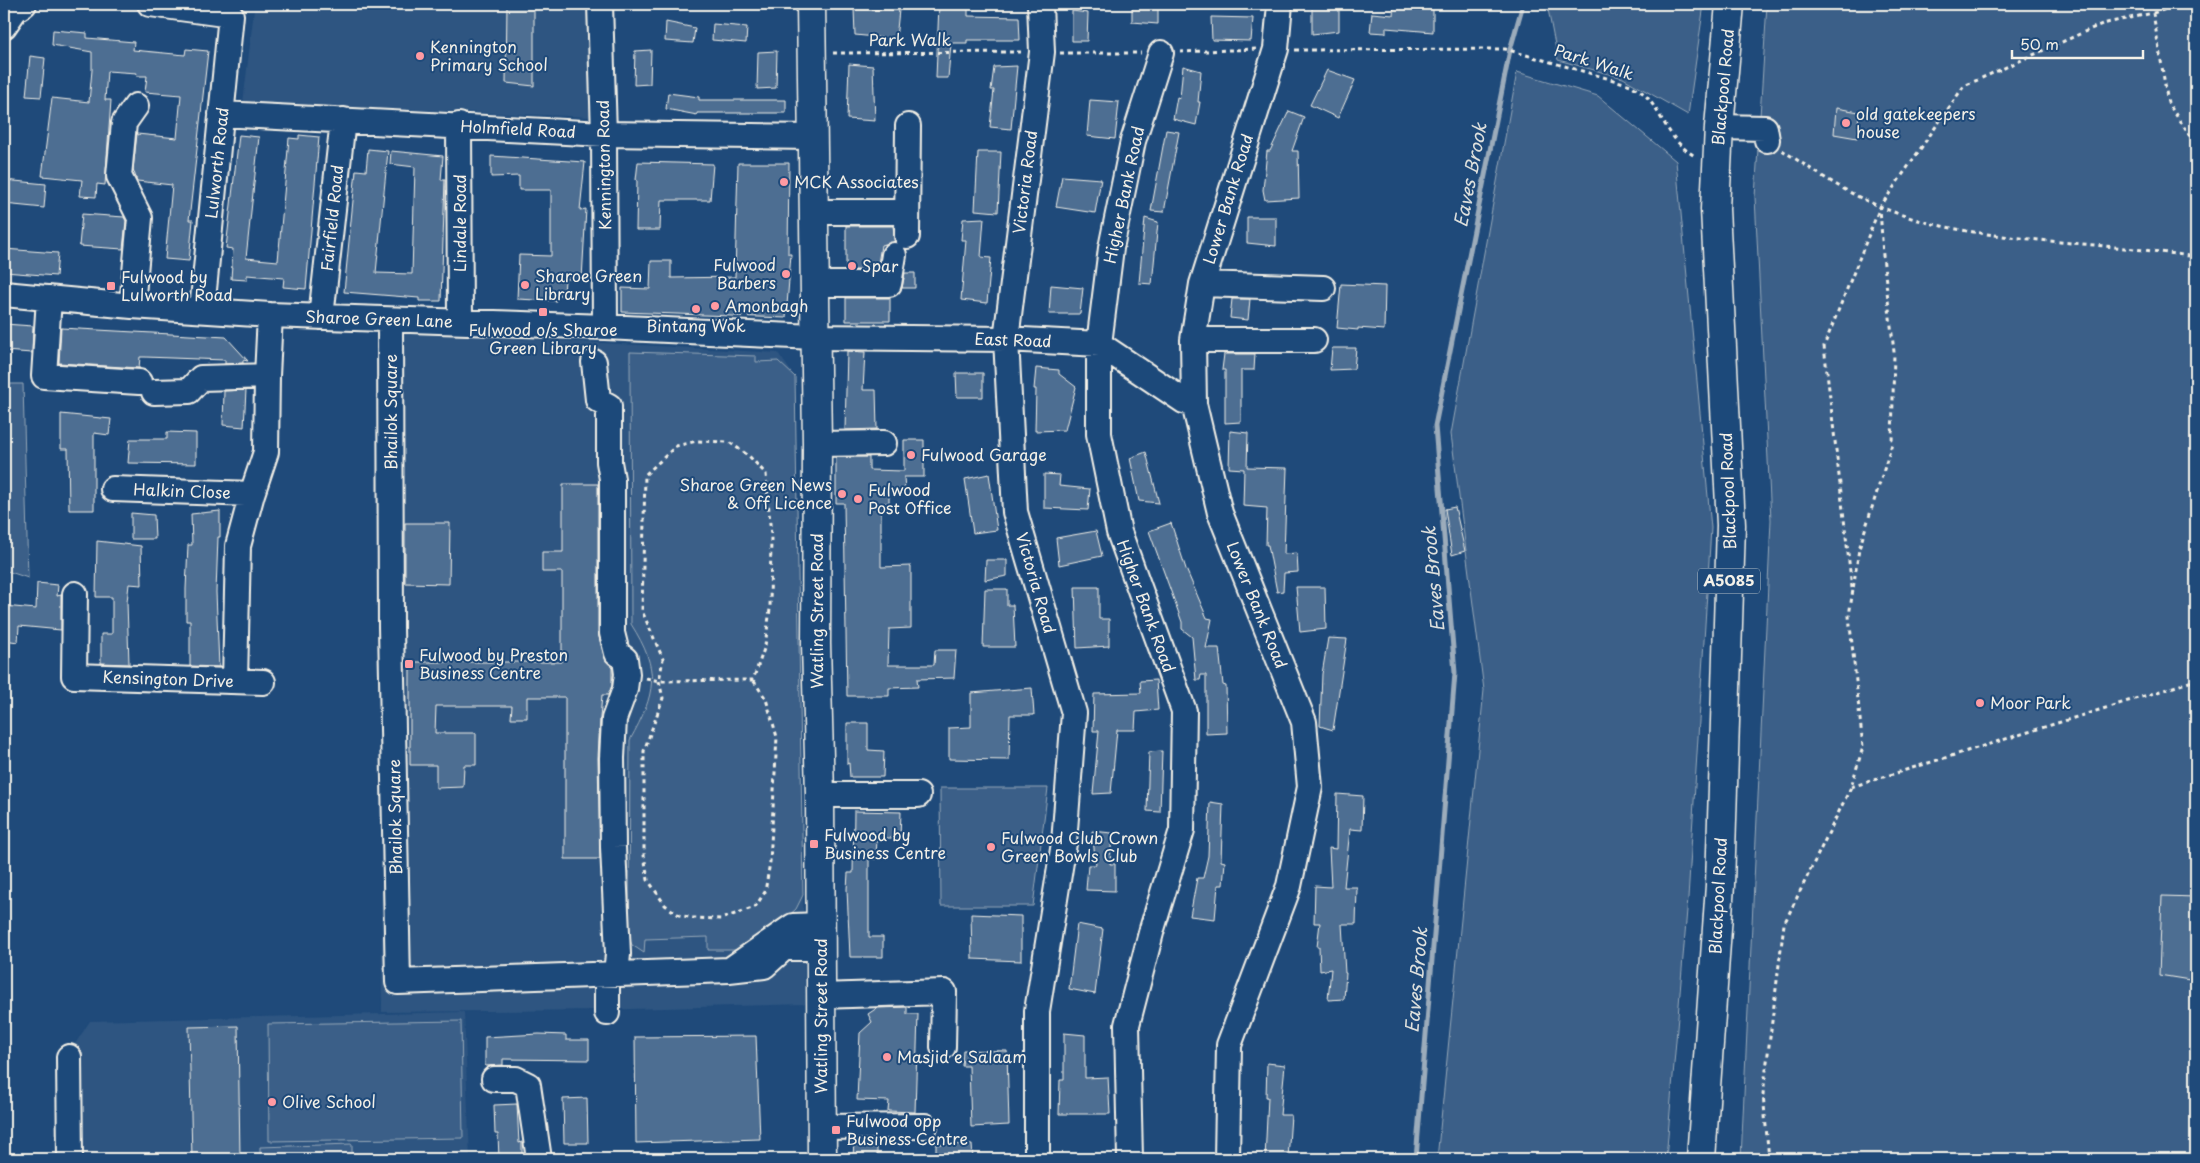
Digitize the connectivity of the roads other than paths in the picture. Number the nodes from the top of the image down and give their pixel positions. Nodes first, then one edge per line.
1 (24, 4) edge
2 (150, 4) edge
3 (600, 4) edge
4 (811, 4) edge
5 (1040, 4) edge
6 (1280, 4) edge
7 (1730, 4) edge
8 (4, 26) edge
9 (1161, 53) dead end
10 (136, 106) dead end
11 (222, 114) junction
12 (343, 120) junction
13 (459, 125) junction
14 (908, 126) dead end
15 (1719, 127) junction
16 (604, 134) junction
17 (814, 137) junction
18 (1767, 140) road end
19 (814, 212) junction
20 (908, 212) junction
21 (814, 284) junction
22 (1202, 284) junction
23 (1323, 288) dead end
24 (4, 294) edge
25 (49, 298) junction
26 (132, 306) junction
27 (202, 310) junction
28 (270, 315) junction
29 (321, 317) junction
30 (390, 320) junction
31 (460, 321) junction
32 (605, 327) junction
33 (814, 337) junction
34 (1006, 339) junction
35 (1193, 340) junction
36 (1314, 340) dead end
37 (1099, 344) junction
38 (594, 362) dead end
39 (267, 376) junction
40 (1194, 404) junction
41 (884, 443) dead end
42 (817, 444) junction
43 (113, 489) dead end
44 (252, 494) junction
45 (75, 594) dead end
46 (235, 681) junction
47 (263, 682) dead end
48 (820, 795) junction
49 (918, 795) dead end
50 (820, 936) junction
51 (611, 974) junction
52 (820, 996) junction
53 (607, 1013) dead end
54 (943, 1046) dead end
55 (69, 1057) dead end
56 (494, 1079) dead end
57 (925, 1126) dead end
58 (822, 1127) junction
59 (70, 1159) edge
60 (539, 1159) edge
61 (822, 1159) edge
62 (1037, 1159) edge
63 (1130, 1159) edge
64 (1227, 1159) edge
65 (1701, 1159) edge

1 - 8 street
2 - 11 street, Lulworth Road
3 - 16 street, Kennington Road
4 - 17 main road, Watling Street Road
5 - 34 street, Victoria Road
6 - 22 street, Lower Bank Road
7 - 15 main road, Blackpool Road / A5085
9 - 37 street, Higher Bank Road
10 - 26 street
11 - 12 street, Holmfield Road
11 - 27 street, Lulworth Road
12 - 13 street, Holmfield Road
12 - 29 street, Fairfield Road
13 - 16 street, Holmfield Road
13 - 31 street, Lindale Road
14 - 20 street
15 - 18 street
15 - 65 main road, Blackpool Road / A5085
16 - 17 street, Holmfield Road
16 - 32 street, Kennington Road
17 - 19 main road, Watling Street Road
19 - 20 street
19 - 21 main road, Watling Street Road
20 - 21 street
21 - 33 main road, Watling Street Road
22 - 23 street
22 - 35 street, Lower Bank Road
24 - 25 street, Sharoe Green Lane
25 - 26 street, Sharoe Green Lane
25 - 39 street
26 - 27 street, Sharoe Green Lane
27 - 28 street, Sharoe Green Lane
28 - 29 street, Sharoe Green Lane
28 - 39 street
29 - 30 street, Sharoe Green Lane
30 - 31 street, Sharoe Green Lane
30 - 51 street, Bhailok Square
31 - 32 street, Sharoe Green Lane
32 - 33 street, Sharoe Green Lane
33 - 34 street, East Road
33 - 42 main road, Watling Street Road
34 - 37 street, East Road
34 - 62 street, Victoria Road
35 - 36 street
35 - 40 street, Lower Bank Road
37 - 40 street
37 - 63 street, Higher Bank Road
38 - 51 street
39 - 44 street
40 - 64 street, Lower Bank Road
41 - 42 street
42 - 48 main road, Watling Street Road
43 - 44 street, Halkin Close
44 - 46 street
45 - 46 street, Kensington Drive
46 - 47 street, Kensington Drive
48 - 49 street
48 - 50 main road, Watling Street Road
50 - 51 street, Bhailok Square
50 - 52 main road, Watling Street Road
51 - 53 street
52 - 54 street
52 - 58 main road, Watling Street Road
55 - 59 street
56 - 60 street
57 - 58 street
58 - 61 main road, Watling Street Road

